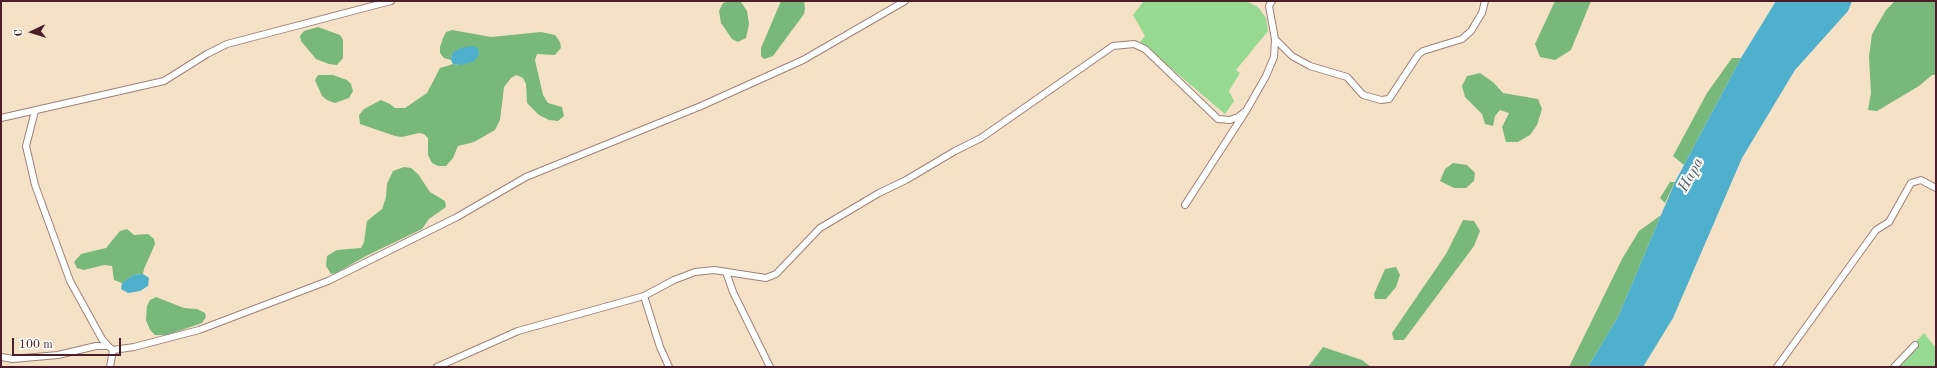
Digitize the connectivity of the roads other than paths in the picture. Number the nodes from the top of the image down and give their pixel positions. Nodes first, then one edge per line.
1 (390, 1) edge
2 (905, 1) edge
3 (1272, 1) edge
4 (1485, 1) edge
5 (1275, 39) junction
6 (35, 111) junction
7 (1246, 111) junction
8 (1, 118) edge
9 (1936, 188) edge
10 (1185, 205) dead end
11 (726, 272) junction
12 (644, 296) junction
13 (1914, 345) dead end
14 (111, 348) junction
15 (1, 357) edge
16 (110, 367) edge
17 (436, 367) edge
18 (669, 367) edge
19 (770, 367) edge
20 (1777, 367) edge
21 (1894, 367) edge

1 - 6 street
2 - 14 street
3 - 5 street
4 - 5 street
5 - 7 street
6 - 8 street
6 - 14 street
7 - 10 street
7 - 11 street
9 - 20 street
11 - 12 street
11 - 19 street
12 - 17 street
12 - 18 street
13 - 21 street
14 - 15 street
14 - 16 street

